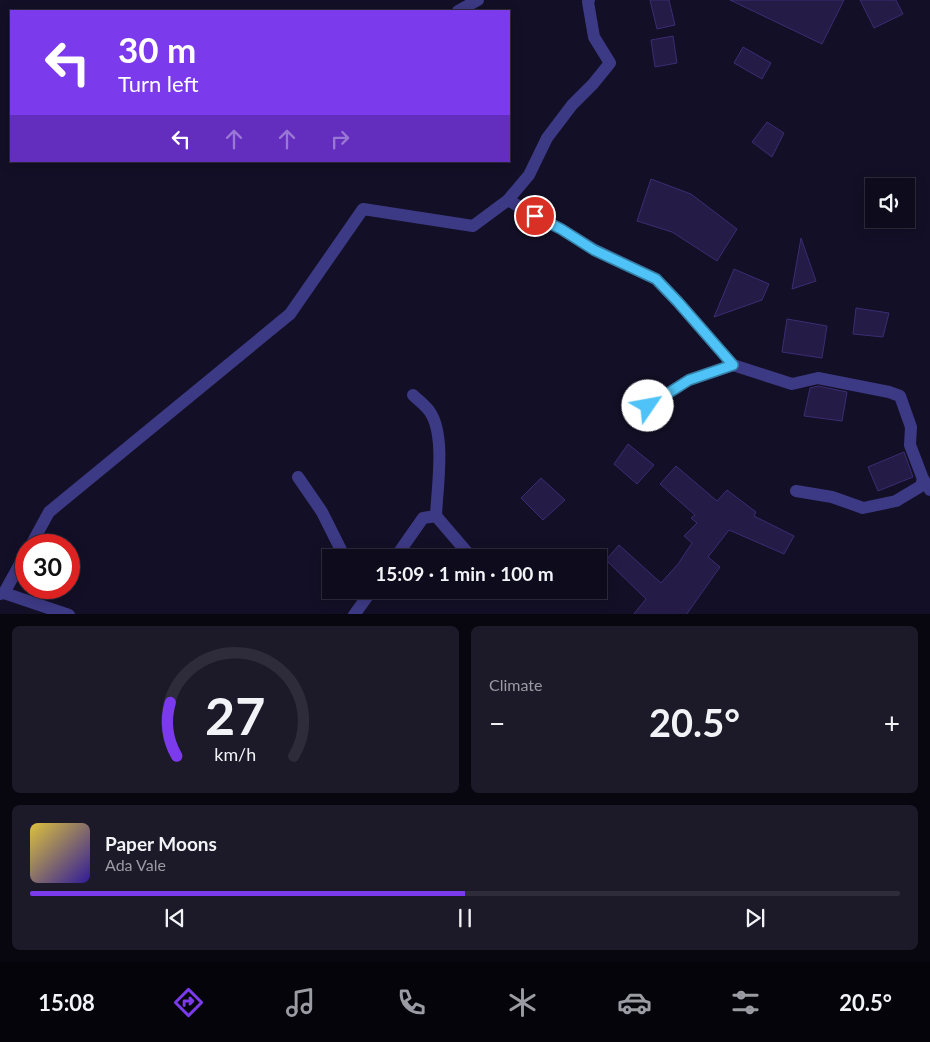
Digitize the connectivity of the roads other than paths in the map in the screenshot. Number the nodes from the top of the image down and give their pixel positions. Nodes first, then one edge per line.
1 (478, 0) edge
2 (588, 1) edge
3 (460, 10) edge
4 (508, 200) junction
5 (733, 365) junction
6 (414, 395) dead end
7 (648, 406) dead end
8 (298, 477) dead end
9 (923, 479) junction
10 (930, 490) edge
11 (796, 491) dead end
12 (436, 516) junction
13 (37, 534) edge
14 (340, 549) edge
15 (401, 549) edge
16 (464, 549) edge
17 (15, 572) edge
18 (2, 594) edge
19 (363, 599) edge
20 (69, 614) edge
21 (354, 614) edge

1 - 3 street
2 - 4 street
4 - 5 street
4 - 13 street
5 - 7 street
5 - 9 street
6 - 12 street
8 - 14 street
9 - 10 street
9 - 11 street
12 - 15 street
12 - 16 street
17 - 18 street
18 - 20 street
19 - 21 street

